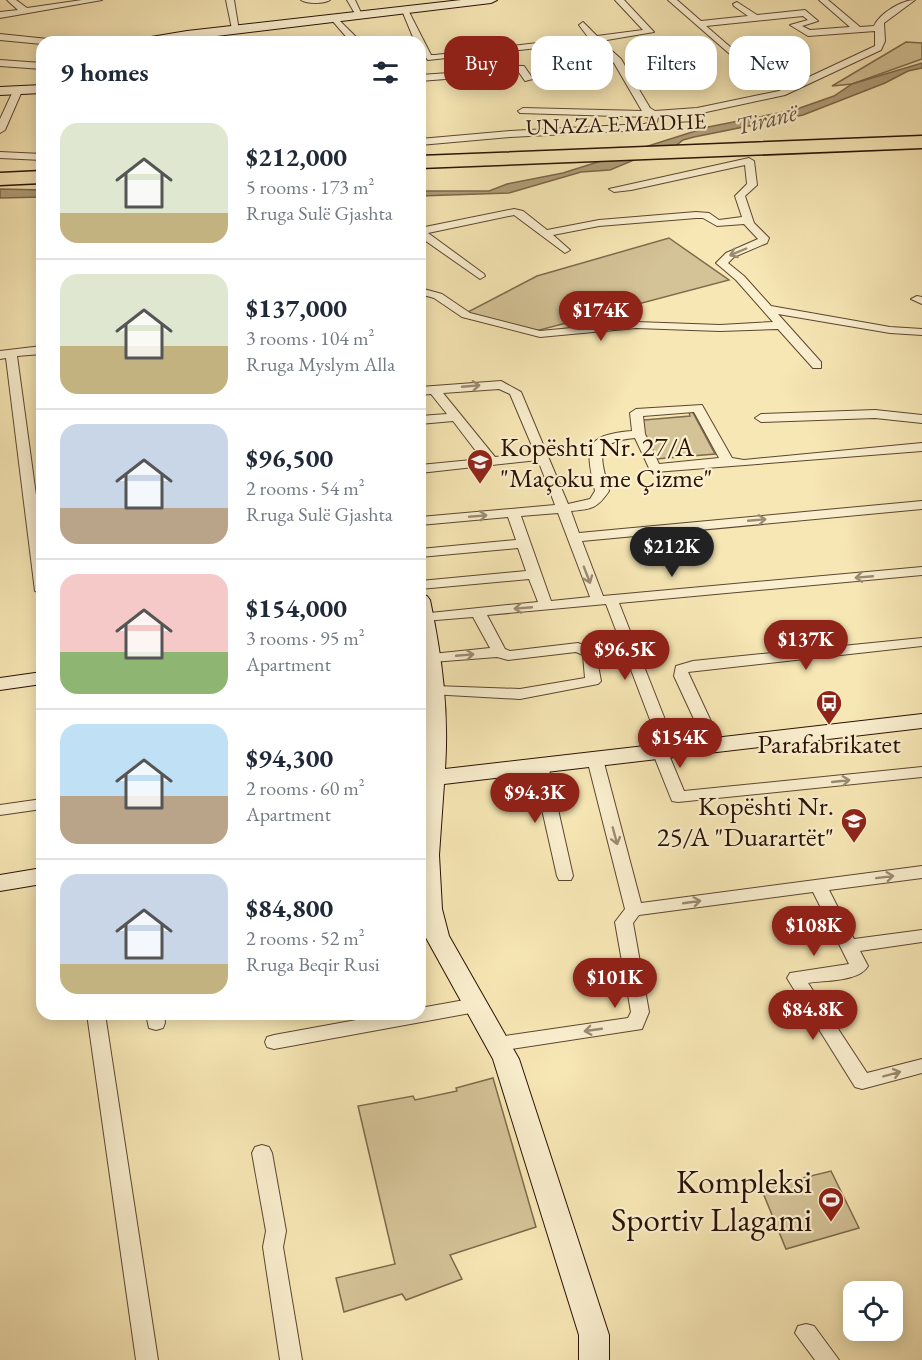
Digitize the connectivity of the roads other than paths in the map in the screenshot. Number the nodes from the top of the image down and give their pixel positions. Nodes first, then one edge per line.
1 (11, 0) edge
2 (98, 0) edge
3 (230, 0) edge
4 (305, 0) edge
5 (326, 0) edge
6 (351, 0) edge
7 (491, 0) edge
8 (619, 0) edge
9 (672, 0) edge
10 (823, 0) edge
11 (911, 0) edge
12 (471, 1) edge
13 (737, 4) dead end
14 (407, 6) edge
15 (25, 11) junction
16 (0, 15) edge
17 (360, 15) junction
18 (334, 18) junction
19 (755, 18) junction
20 (700, 24) junction
21 (584, 25) dead end
22 (878, 28) junction
23 (236, 29) junction
24 (857, 29) junction
25 (187, 36) edge
26 (350, 36) edge
27 (418, 36) edge
28 (592, 36) edge
29 (612, 36) edge
30 (0, 38) edge
31 (36, 41) edge
32 (531, 46) edge
33 (729, 50) edge
34 (426, 54) edge
35 (613, 56) edge
36 (0, 63) edge
37 (36, 66) edge
38 (426, 78) edge
39 (528, 79) dead end
40 (36, 89) edge
41 (0, 91) edge
42 (16, 91) junction
43 (523, 111) dead end
44 (654, 114) junction
45 (1, 126) edge
46 (922, 136) edge
47 (426, 141) edge
48 (922, 142) edge
49 (691, 148) junction
50 (0, 155) edge
51 (426, 156) edge
52 (36, 157) edge
53 (426, 162) edge
54 (36, 171) edge
55 (0, 172) edge
56 (36, 177) edge
57 (0, 179) edge
58 (615, 189) dead end
59 (748, 220) junction
60 (426, 231) edge
61 (545, 234) junction
62 (426, 236) edge
63 (565, 250) dead end
64 (480, 276) dead end
65 (426, 293) edge
66 (767, 309) junction
67 (780, 325) junction
68 (922, 332) edge
69 (36, 351) edge
70 (6, 354) edge
71 (816, 365) dead end
72 (434, 389) junction
73 (426, 390) edge
74 (456, 417) junction
75 (760, 418) dead end
76 (922, 419) edge
77 (426, 420) edge
78 (639, 434) junction
79 (922, 447) edge
80 (543, 456) junction
81 (490, 460) junction
82 (738, 462) junction
83 (426, 469) edge
84 (922, 505) edge
85 (563, 509) junction
86 (513, 513) junction
87 (426, 520) edge
88 (573, 538) junction
89 (524, 543) junction
90 (36, 552) edge
91 (426, 552) edge
92 (922, 571) edge
93 (534, 574) junction
94 (426, 584) edge
95 (604, 601) junction
96 (546, 606) junction
97 (426, 612) edge
98 (478, 612) junction
99 (922, 642) edge
100 (426, 648) edge
101 (499, 652) junction
102 (430, 677) edge
103 (36, 679) edge
104 (0, 684) edge
105 (922, 721) edge
106 (714, 745) junction
107 (665, 751) junction
108 (595, 759) junction
109 (540, 765) junction
110 (922, 772) edge
111 (433, 778) junction
112 (36, 805) edge
113 (426, 809) edge
114 (0, 810) edge
115 (922, 872) edge
116 (565, 876) dead end
117 (36, 877) edge
118 (0, 883) edge
119 (818, 885) junction
120 (426, 888) edge
121 (634, 910) junction
122 (922, 936) edge
123 (850, 946) junction
124 (476, 1005) junction
125 (426, 1014) edge
126 (97, 1020) edge
127 (394, 1020) edge
128 (274, 1042) dead end
129 (498, 1044) junction
130 (922, 1066) edge
131 (262, 1153) dead end
132 (806, 1333) dead end
133 (147, 1360) edge
134 (291, 1360) edge
135 (594, 1360) edge
136 (828, 1360) edge

1 - 15 street
2 - 15 street
3 - 23 street
4 - 5 street
6 - 17 street
7 - 12 main road
8 - 29 street
9 - 20 street
10 - 24 street
11 - 22 street
12 - 14 main road
13 - 19 street
14 - 17 main road
14 - 27 street
15 - 16 street
17 - 18 main road
18 - 23 main road
18 - 26 street
19 - 20 street
19 - 24 street
20 - 33 street
21 - 28 street
22 - 24 street
22 - 44 street
23 - 25 main road
30 - 31 street
32 - 34 street
35 - 44 street
36 - 37 street
38 - 39 street
40 - 42 main road
41 - 42 main road
42 - 45 street
43 - 44 street
44 - 47 street
46 - 49 highway, UNAZA E MADHE
48 - 49 highway, UNAZA E MADHE
49 - 51 highway, UNAZA E MADHE
49 - 53 highway, UNAZA E MADHE
50 - 52 street
54 - 55 highway
56 - 57 highway
58 - 59 street
59 - 61 street
59 -> 66 street
60 - 61 street
61 - 63 street
62 - 64 street
65 - 67 street
66 - 67 street
66 - 68 street
67 - 71 street
69 - 70 street
70 - 90 street
72 - 73 street
72 - 74 street
72 -> 80 street
74 - 77 street
74 - 81 street
75 - 76 street
78 - 82 street
78 - 82 street
78 - 85 street
79 - 82 street
80 - 81 street
80 - 85 street
81 - 83 street
88 -> 84 street
85 - 86 street
85 - 88 street
87 -> 86 street
86 - 89 street
88 -> 95 street
89 - 91 street
89 - 93 street
92 -> 95 street
93 - 94 street
93 - 96 street
95 - 96 street
95 - 107 street
96 -> 98 street
97 - 98 street
98 - 101 street
99 - 106 street
100 - 102 main road
102 -> 101 street
101 - 102 street
102 - 111 main road
103 - 104 main road
105 - 106 main road
106 - 107 main road
107 - 108 main road
107 -> 110 street
108 - 109 main road
108 -> 121 street
109 - 111 main road
109 - 116 street
111 - 113 main road
112 - 114 street
119 -> 115 street
117 - 118 main road
121 -> 119 street
119 - 123 street
120 - 124 main road
121 -> 129 street
122 - 123 street
123 -> 130 street
124 - 125 street
124 - 129 main road
126 - 133 street
127 - 128 street
129 - 135 main road
131 - 134 street
132 - 136 street

